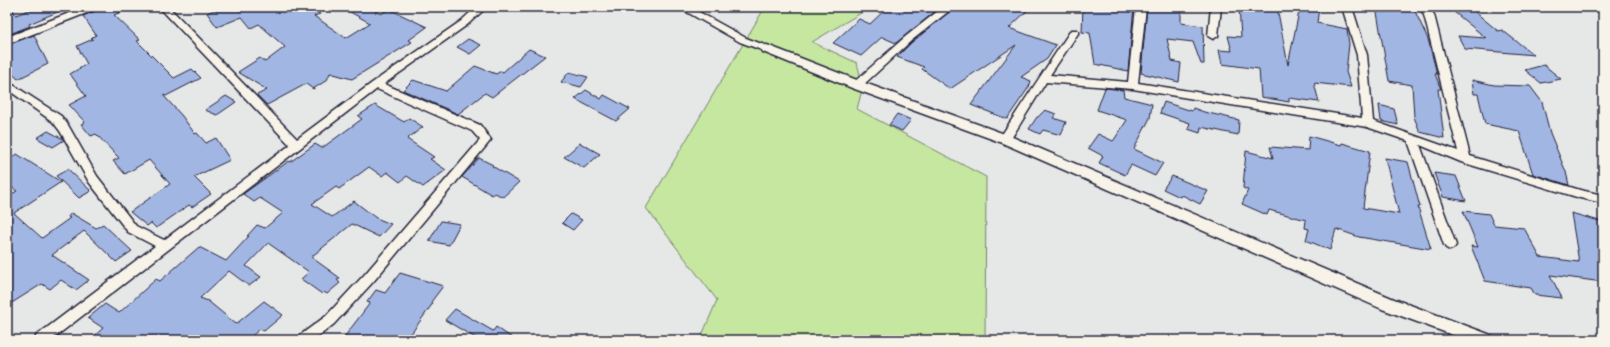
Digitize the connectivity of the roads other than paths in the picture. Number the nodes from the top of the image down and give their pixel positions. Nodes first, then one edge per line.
1 (94, 7) edge
2 (164, 7) edge
3 (482, 7) edge
4 (683, 7) edge
5 (949, 7) edge
6 (1141, 7) edge
7 (1216, 7) edge
8 (1347, 7) edge
9 (1425, 7) edge
10 (1074, 32) dead end
11 (1213, 36) dead end
12 (7, 41) edge
13 (767, 49) joint
14 (1043, 78) junction
15 (7, 84) edge
16 (376, 85) junction
17 (857, 85) junction
18 (1133, 86) junction
19 (1368, 123) junction
20 (1005, 139) junction
21 (1414, 140) junction
22 (297, 146) junction
23 (1465, 159) junction
24 (1603, 199) edge
25 (1450, 245) dead end
26 (165, 246) junction
27 (41, 340) edge
28 (304, 340) edge
29 (1485, 340) edge

1 - 12 street
2 - 22 street
3 - 16 street
4 - 13 street
5 - 17 street
6 - 18 street
7 - 11 street
8 - 19 street
9 - 23 street
10 - 14 street
13 - 17 street
14 - 18 street
14 - 20 street
15 - 26 street
16 - 22 street
16 - 28 street
17 - 20 street
18 - 19 street
19 - 21 street
20 - 29 street
21 - 23 street
21 - 25 street
22 - 26 street
23 - 24 street
26 - 27 street

